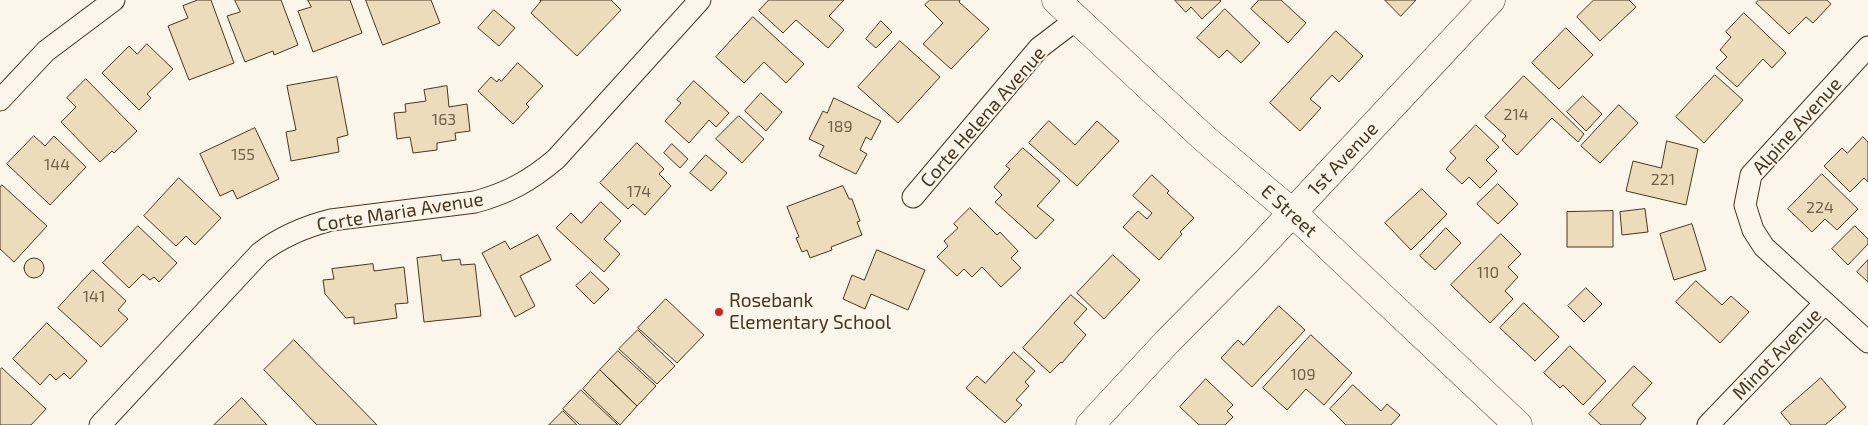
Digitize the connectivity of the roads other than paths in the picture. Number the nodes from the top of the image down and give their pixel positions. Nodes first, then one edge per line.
1 (114, 0) edge
2 (700, 0) edge
3 (1056, 0) edge
4 (1491, 0) edge
5 (1077, 19) junction
6 (1868, 47) edge
7 (0, 100) edge
8 (914, 197) dead end
9 (1292, 213) junction
10 (1825, 303) junction
11 (1868, 342) edge
12 (1511, 423) edge
13 (100, 425) edge
14 (1090, 425) edge
15 (1708, 425) edge

1 - 7 street
2 - 13 street, Corte Maria Avenue
3 - 5 main road, E Street
4 - 9 main road, 1st Avenue
5 - 8 street, Corte Helena Avenue
5 - 9 main road, E Street
6 - 10 street, Alpine Avenue
9 - 12 main road, E Street
9 - 14 main road, 1st Avenue
10 - 11 street, Minot Avenue
10 - 15 street, Minot Avenue

